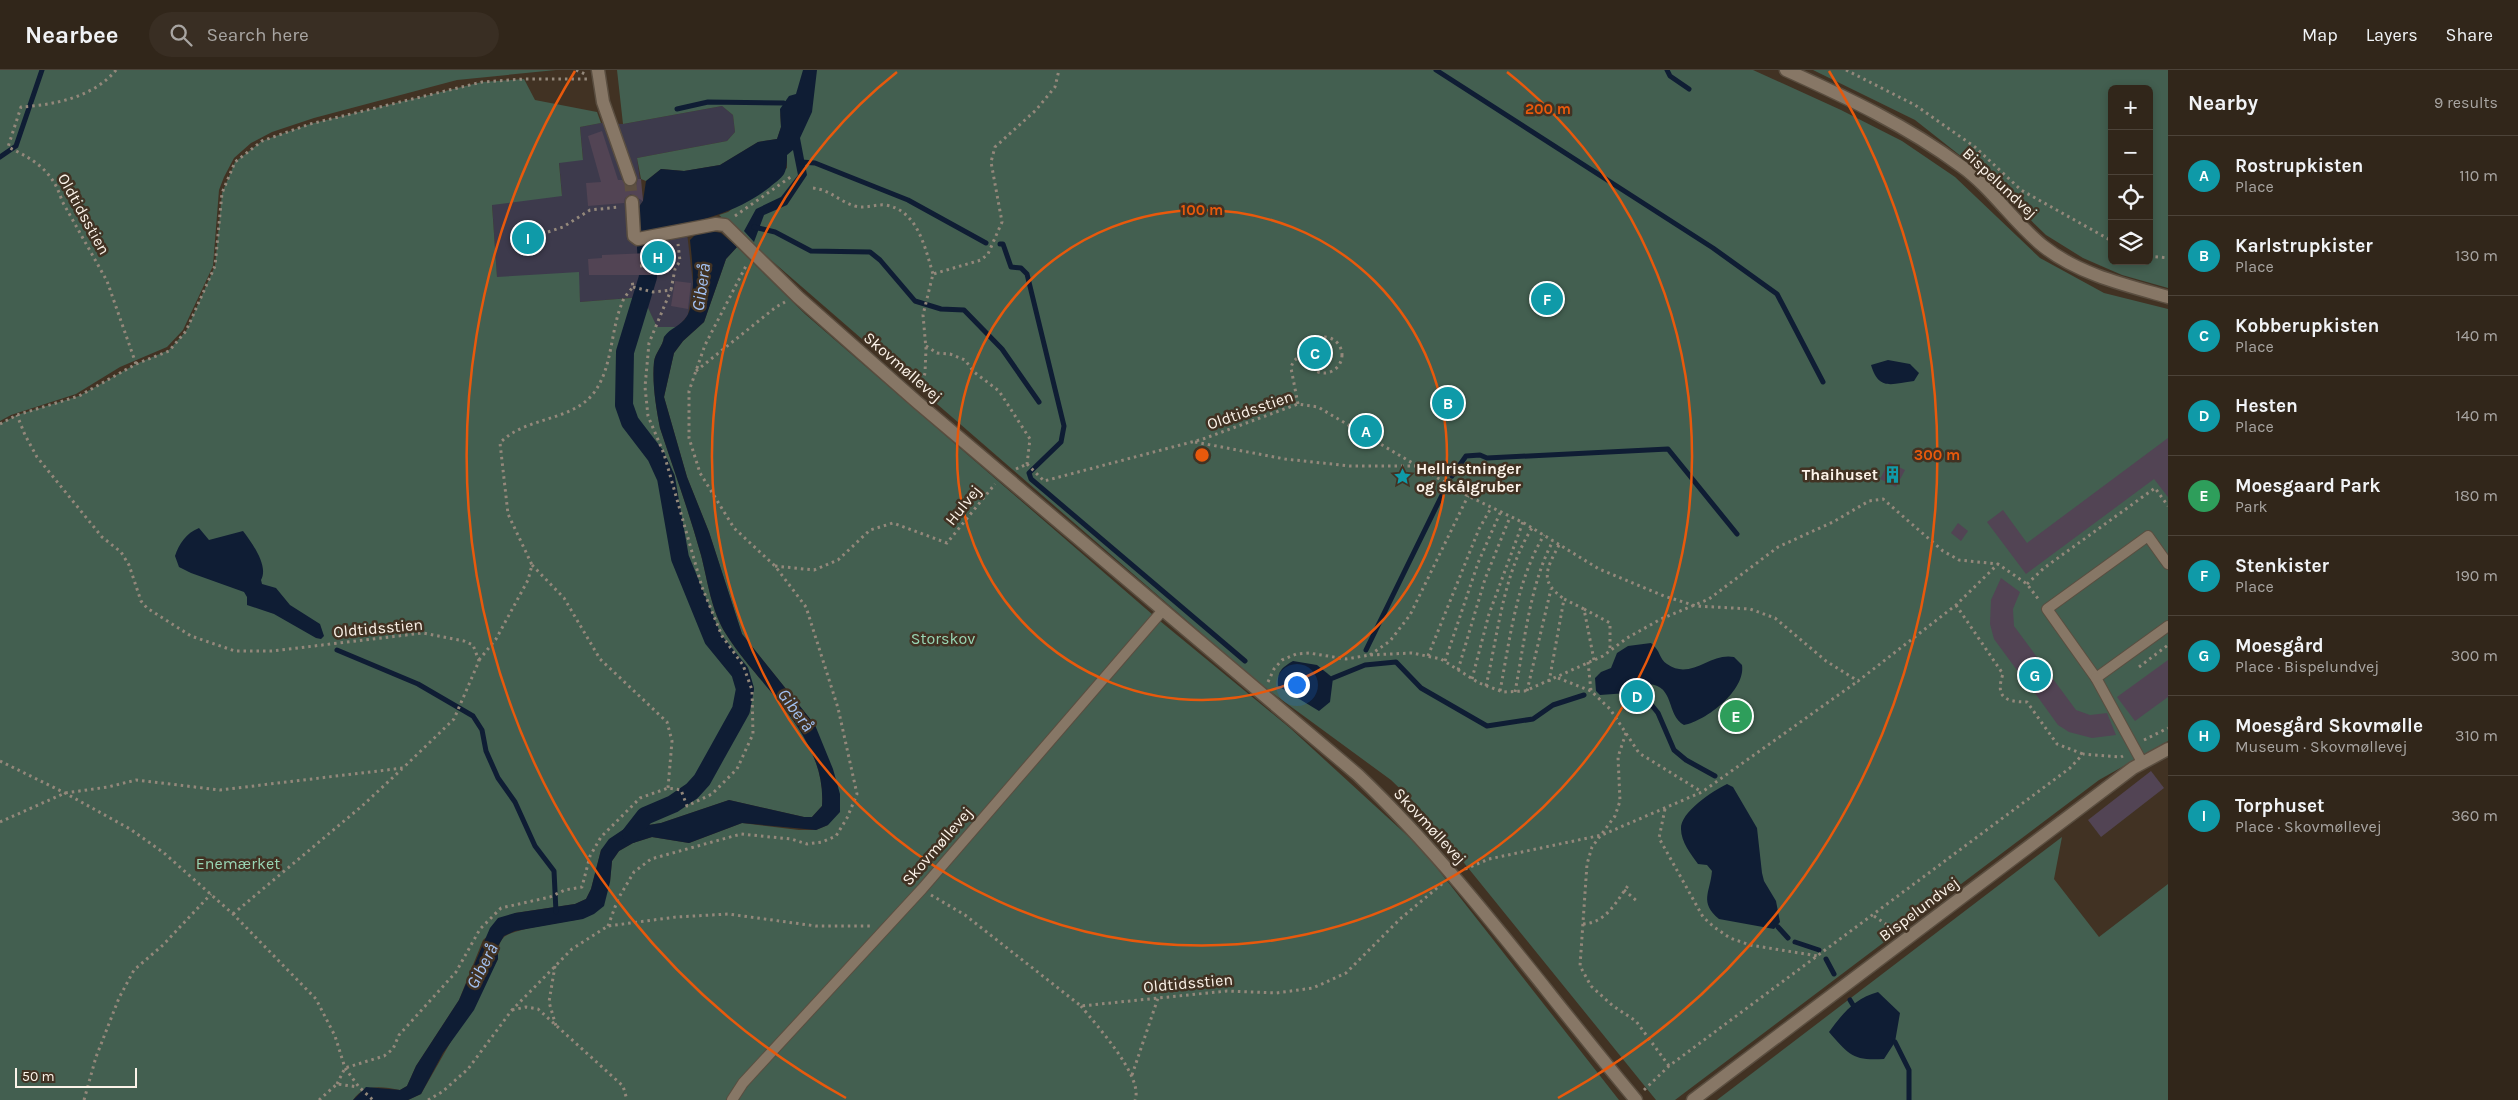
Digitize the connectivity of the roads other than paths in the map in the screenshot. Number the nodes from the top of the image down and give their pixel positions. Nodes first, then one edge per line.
1 (1786, 70) edge
2 (599, 75) edge
3 (630, 179) tunnel mouth
4 (632, 204) tunnel mouth
5 (2168, 297) edge
6 (2168, 564) edge
7 (1163, 610) junction
8 (2168, 626) edge
9 (2096, 678) junction
10 (2168, 749) edge
11 (2142, 762) junction
12 (1636, 1099) edge
13 (732, 1100) edge
14 (1693, 1100) edge

1 - 5 street, Bispelundvej
2 - 3 street
4 - 7 street, Skovmøllevej
6 - 9 lane
7 - 12 street, Skovmøllevej
7 - 13 lane, Skovmøllevej
8 - 9 lane
9 - 11 lane
10 - 11 street, Bispelundvej
11 - 14 street, Bispelundvej

